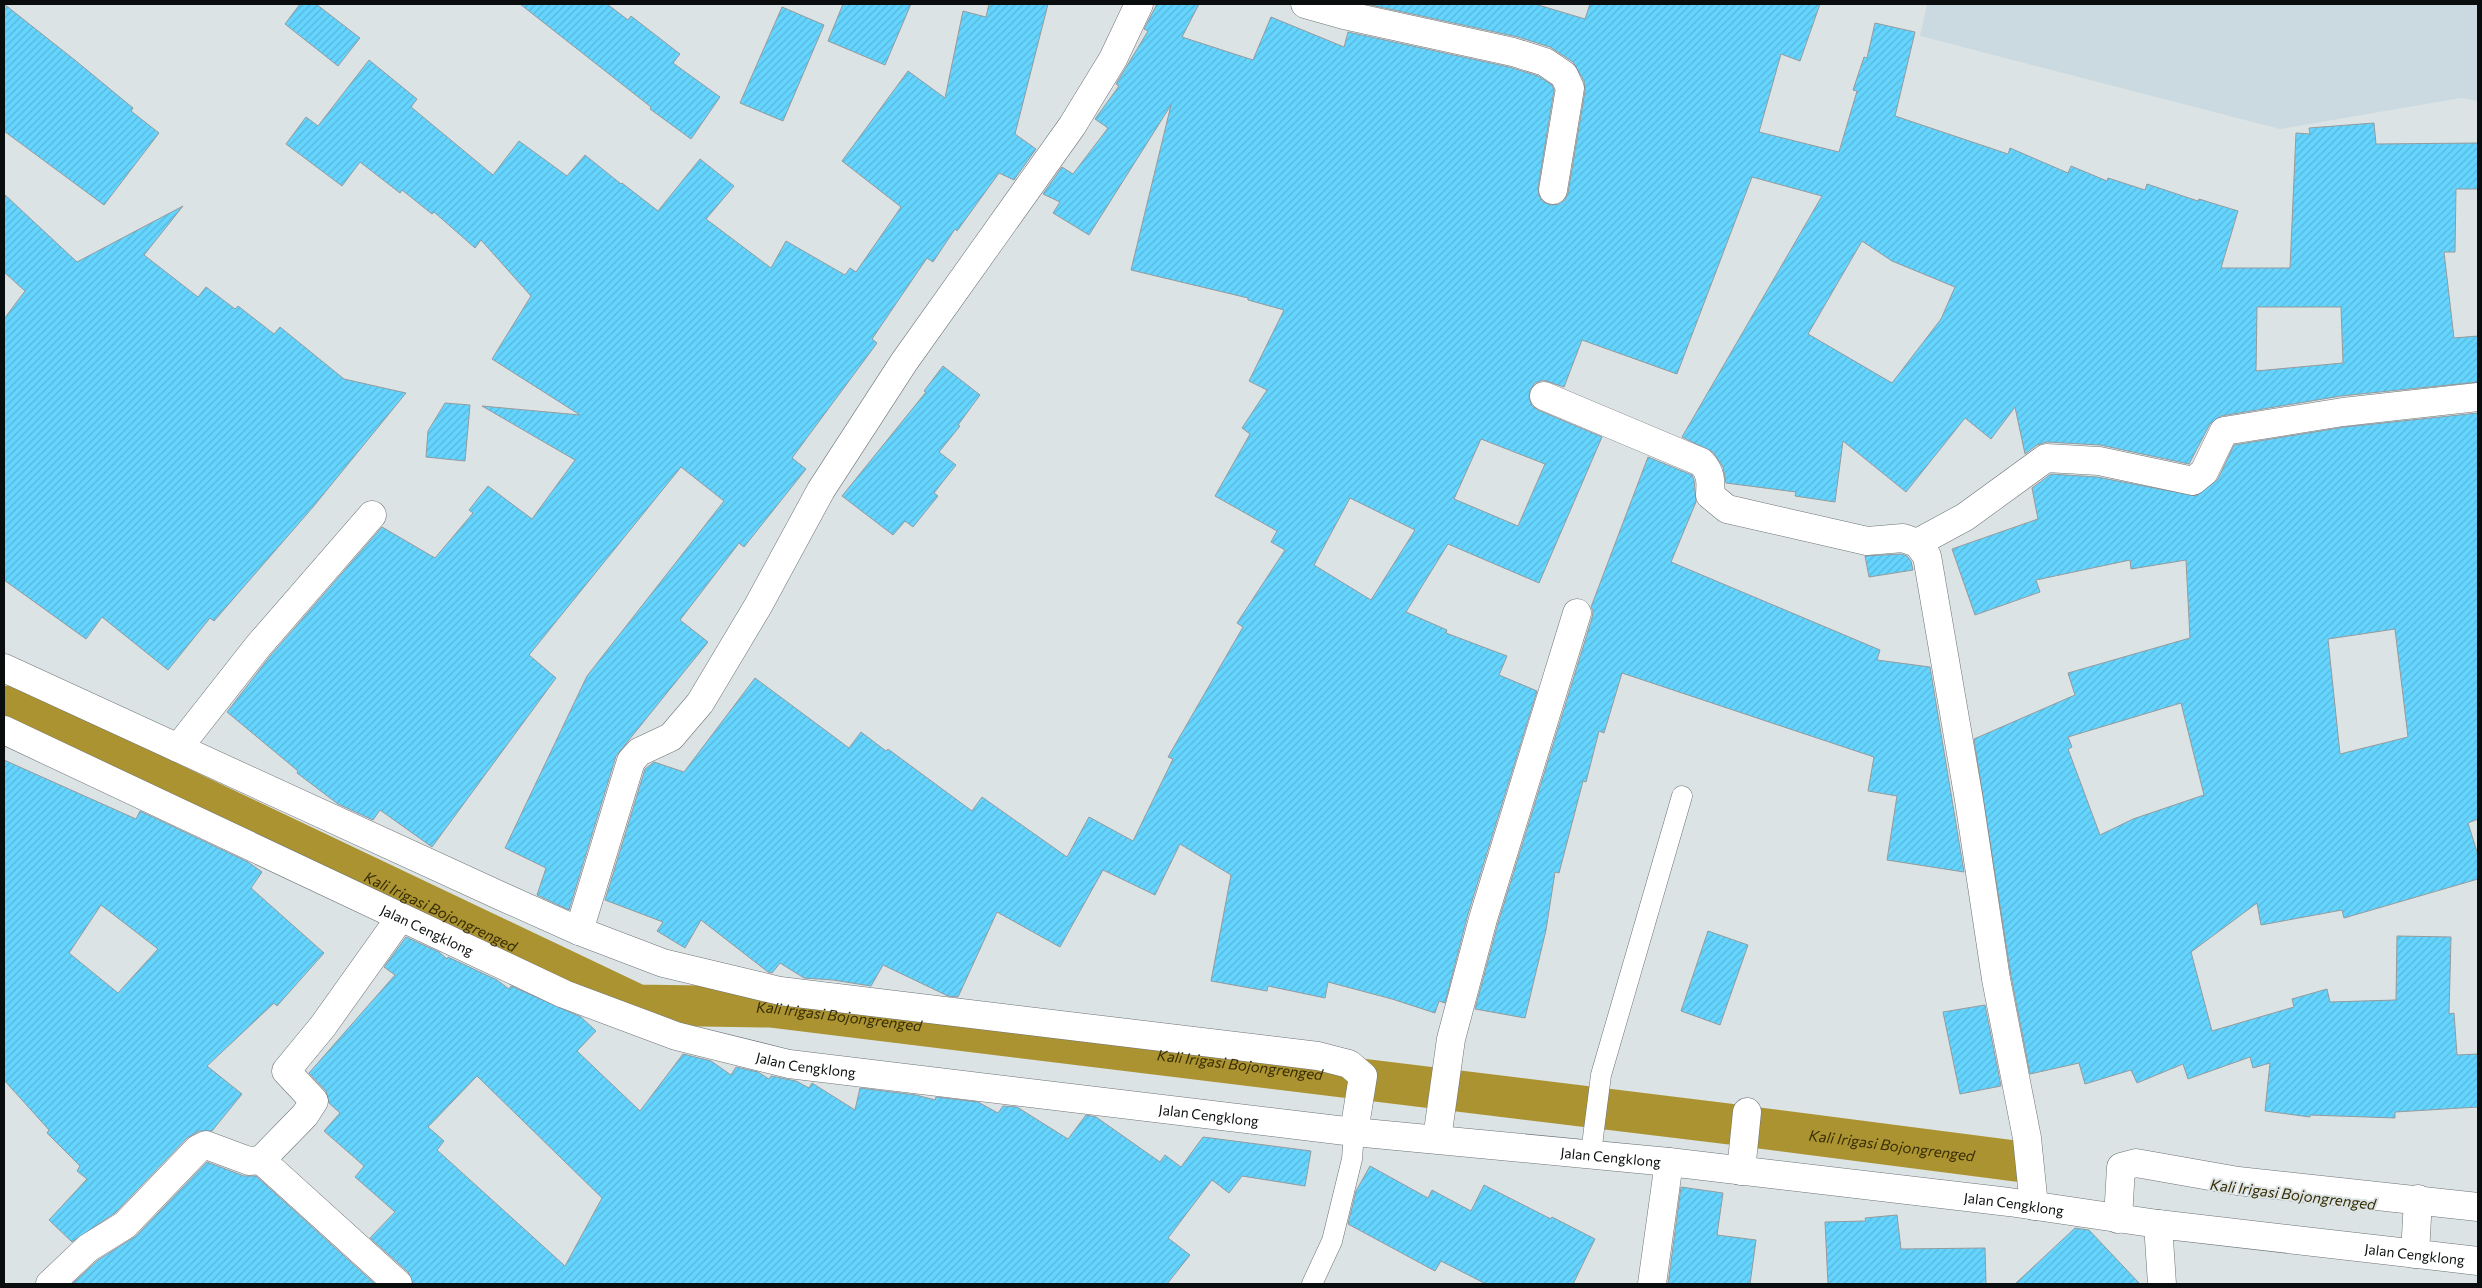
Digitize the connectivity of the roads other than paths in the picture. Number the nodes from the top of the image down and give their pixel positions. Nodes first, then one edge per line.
1 (1139, 4) edge
2 (1305, 4) edge
3 (1553, 190) dead end
4 (1544, 396) dead end
5 (2478, 396) edge
6 (372, 515) dead end
7 (1917, 543) junction
8 (1577, 613) dead end
9 (4, 668) edge
10 (4, 730) edge
11 (178, 748) junction
12 (1682, 796) dead end
13 (400, 918) junction
14 (579, 931) junction
15 (1747, 1112) dead end
16 (1355, 1126) junction
17 (1437, 1139) junction
18 (1592, 1148) junction
19 (261, 1160) junction
20 (1669, 1162) junction
21 (1741, 1171) junction
22 (2418, 1199) junction
23 (2034, 1206) junction
24 (2478, 1207) edge
25 (2118, 1212) junction
26 (2158, 1224) junction
27 (2415, 1254) junction
28 (2478, 1261) edge
29 (50, 1284) edge
30 (398, 1284) edge
31 (1312, 1284) edge
32 (1652, 1284) edge
33 (2162, 1284) edge

1 - 14 street
2 - 3 street
4 - 7 street
5 - 7 street
6 - 11 street
7 - 23 street
8 - 17 street
9 - 11 street
10 - 13 street, Jalan Cengklong
11 - 14 street
12 - 18 lane
13 - 16 street, Jalan Cengklong
13 - 19 street
14 - 16 street
15 - 21 street
16 - 17 street, Jalan Cengklong
16 - 31 lane
17 - 18 street, Jalan Cengklong
18 - 20 street, Jalan Cengklong
19 - 29 street
19 - 30 street
20 - 21 street, Jalan Cengklong
20 - 32 street
21 - 23 street, Jalan Cengklong
22 - 24 street
22 - 25 street
22 - 27 street
23 - 25 street, Jalan Cengklong
25 - 26 street, Jalan Cengklong
26 - 27 street, Jalan Cengklong
26 - 33 street
27 - 28 street, Jalan Cengklong

